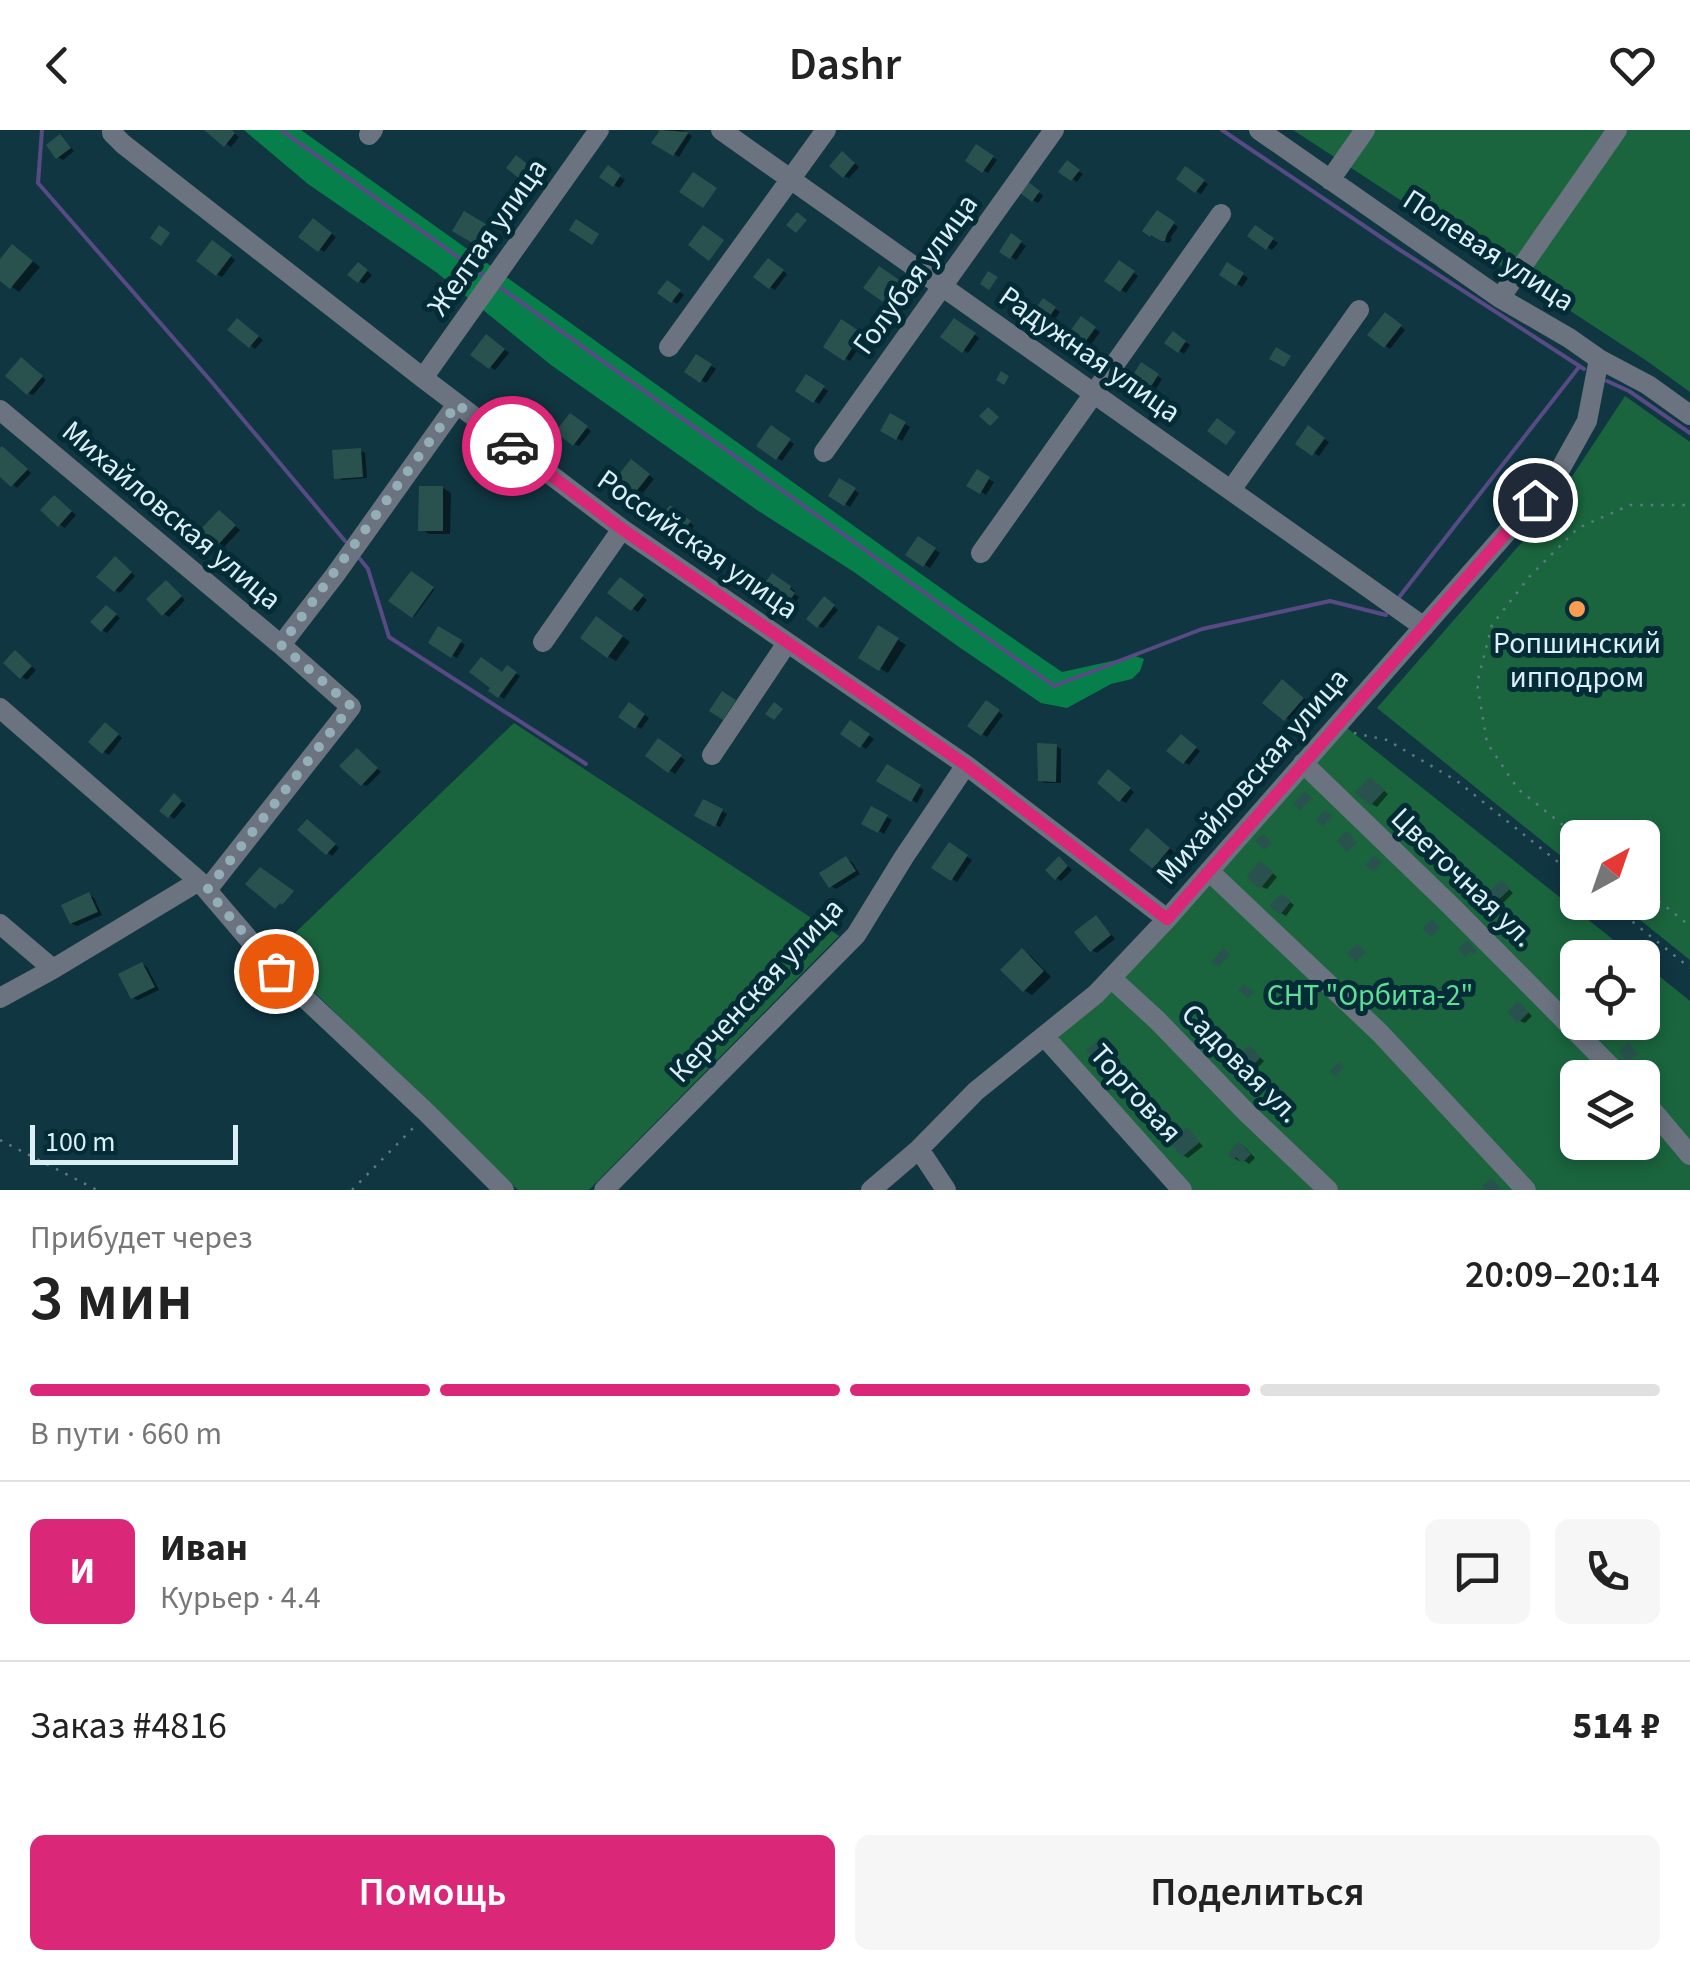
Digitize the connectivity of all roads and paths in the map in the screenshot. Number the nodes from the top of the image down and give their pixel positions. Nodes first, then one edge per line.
1 (112, 130) edge
2 (599, 130) edge
3 (721, 130) edge
4 (826, 130) edge
5 (1054, 130) edge
6 (1259, 130) edge
7 (1366, 130) edge
8 (1616, 130) edge
9 (791, 180) junction
10 (1330, 180) junction
11 (1220, 214) dead end
12 (943, 287) junction
13 (1500, 298) junction
14 (1360, 310) dead end
15 (670, 347) dead end
16 (1598, 360) junction
17 (423, 378) junction
18 (1094, 393) junction
19 (457, 404) junction
20 (0, 410) edge
21 (1690, 414) edge
22 (824, 452) dead end
23 (1231, 490) junction
24 (1690, 505) edge
25 (622, 529) junction
26 (981, 553) dead end
27 (1424, 627) junction
28 (543, 642) dead end
29 (787, 643) junction
30 (281, 645) junction
31 (0, 708) edge
32 (1332, 729) junction
33 (712, 755) dead end
34 (1303, 763) junction
35 (966, 765) junction
36 (1560, 823) edge
37 (1560, 863) edge
38 (1209, 871) junction
39 (203, 885) junction
40 (1660, 902) edge
41 (1167, 919) junction
42 (1630, 920) edge
43 (0, 924) edge
44 (1690, 926) edge
45 (1690, 968) edge
46 (53, 970) junction
47 (1111, 978) junction
48 (0, 998) edge
49 (1044, 1036) junction
50 (1604, 1060) edge
51 (427, 1113) junction
52 (1660, 1116) edge
53 (0, 1140) edge
54 (919, 1149) junction
55 (1690, 1155) edge
56 (97, 1190) edge
57 (352, 1190) edge
58 (504, 1190) edge
59 (604, 1190) edge
60 (870, 1190) edge
61 (946, 1190) edge
62 (1182, 1190) edge
63 (1328, 1190) edge
64 (1526, 1190) edge

1 - 17 street, Российская улица
2 - 17 street, Желтая улица
3 - 9 street, Радужная улица
4 - 9 street
5 - 12 street, Голубая улица
6 - 10 street, Полевая улица
7 - 10 street
8 - 13 street
9 - 12 street, Радужная улица
9 - 15 street
10 - 13 street, Полевая улица
11 - 18 street
12 - 18 street, Радужная улица
12 - 22 street, Голубая улица
13 - 16 street, Полевая улица
14 - 23 street
16 - 21 street, Полевая улица
16 - 27 street, Михайловская улица
17 - 19 street, Российская улица
18 - 23 street, Радужная улица
18 - 26 street
19 - 25 street, Российская улица
19 - 30 street
20 - 30 street, Михайловская улица
23 - 27 street, Радужная улица
24 - 36 path
25 - 28 street
25 - 29 street, Российская улица
27 - 32 street, Михайловская улица
29 - 33 street
29 - 35 street, Российская улица
30 - 39 street, Михайловская улица
31 - 39 street
32 - 34 street, Михайловская улица
32 - 37 path
34 - 38 street, Михайловская улица
34 - 50 street, Цветочная ул.
35 - 41 street, Российская улица
35 - 59 street, Керченская улица
38 - 41 street, Михайловская улица
38 - 64 street
39 - 46 street
39 - 51 street
40 - 44 path
41 - 47 street, Михайловская улица
42 - 45 path
43 - 46 street
46 - 48 street
47 - 49 street, Михайловская улица
47 - 63 street, Садовая ул.
49 - 54 street, Михайловская улица
49 - 62 street, Торговая
51 - 57 path
51 - 58 street
52 - 55 street
53 - 56 path
54 - 60 street, Михайловская улица
54 - 61 street

